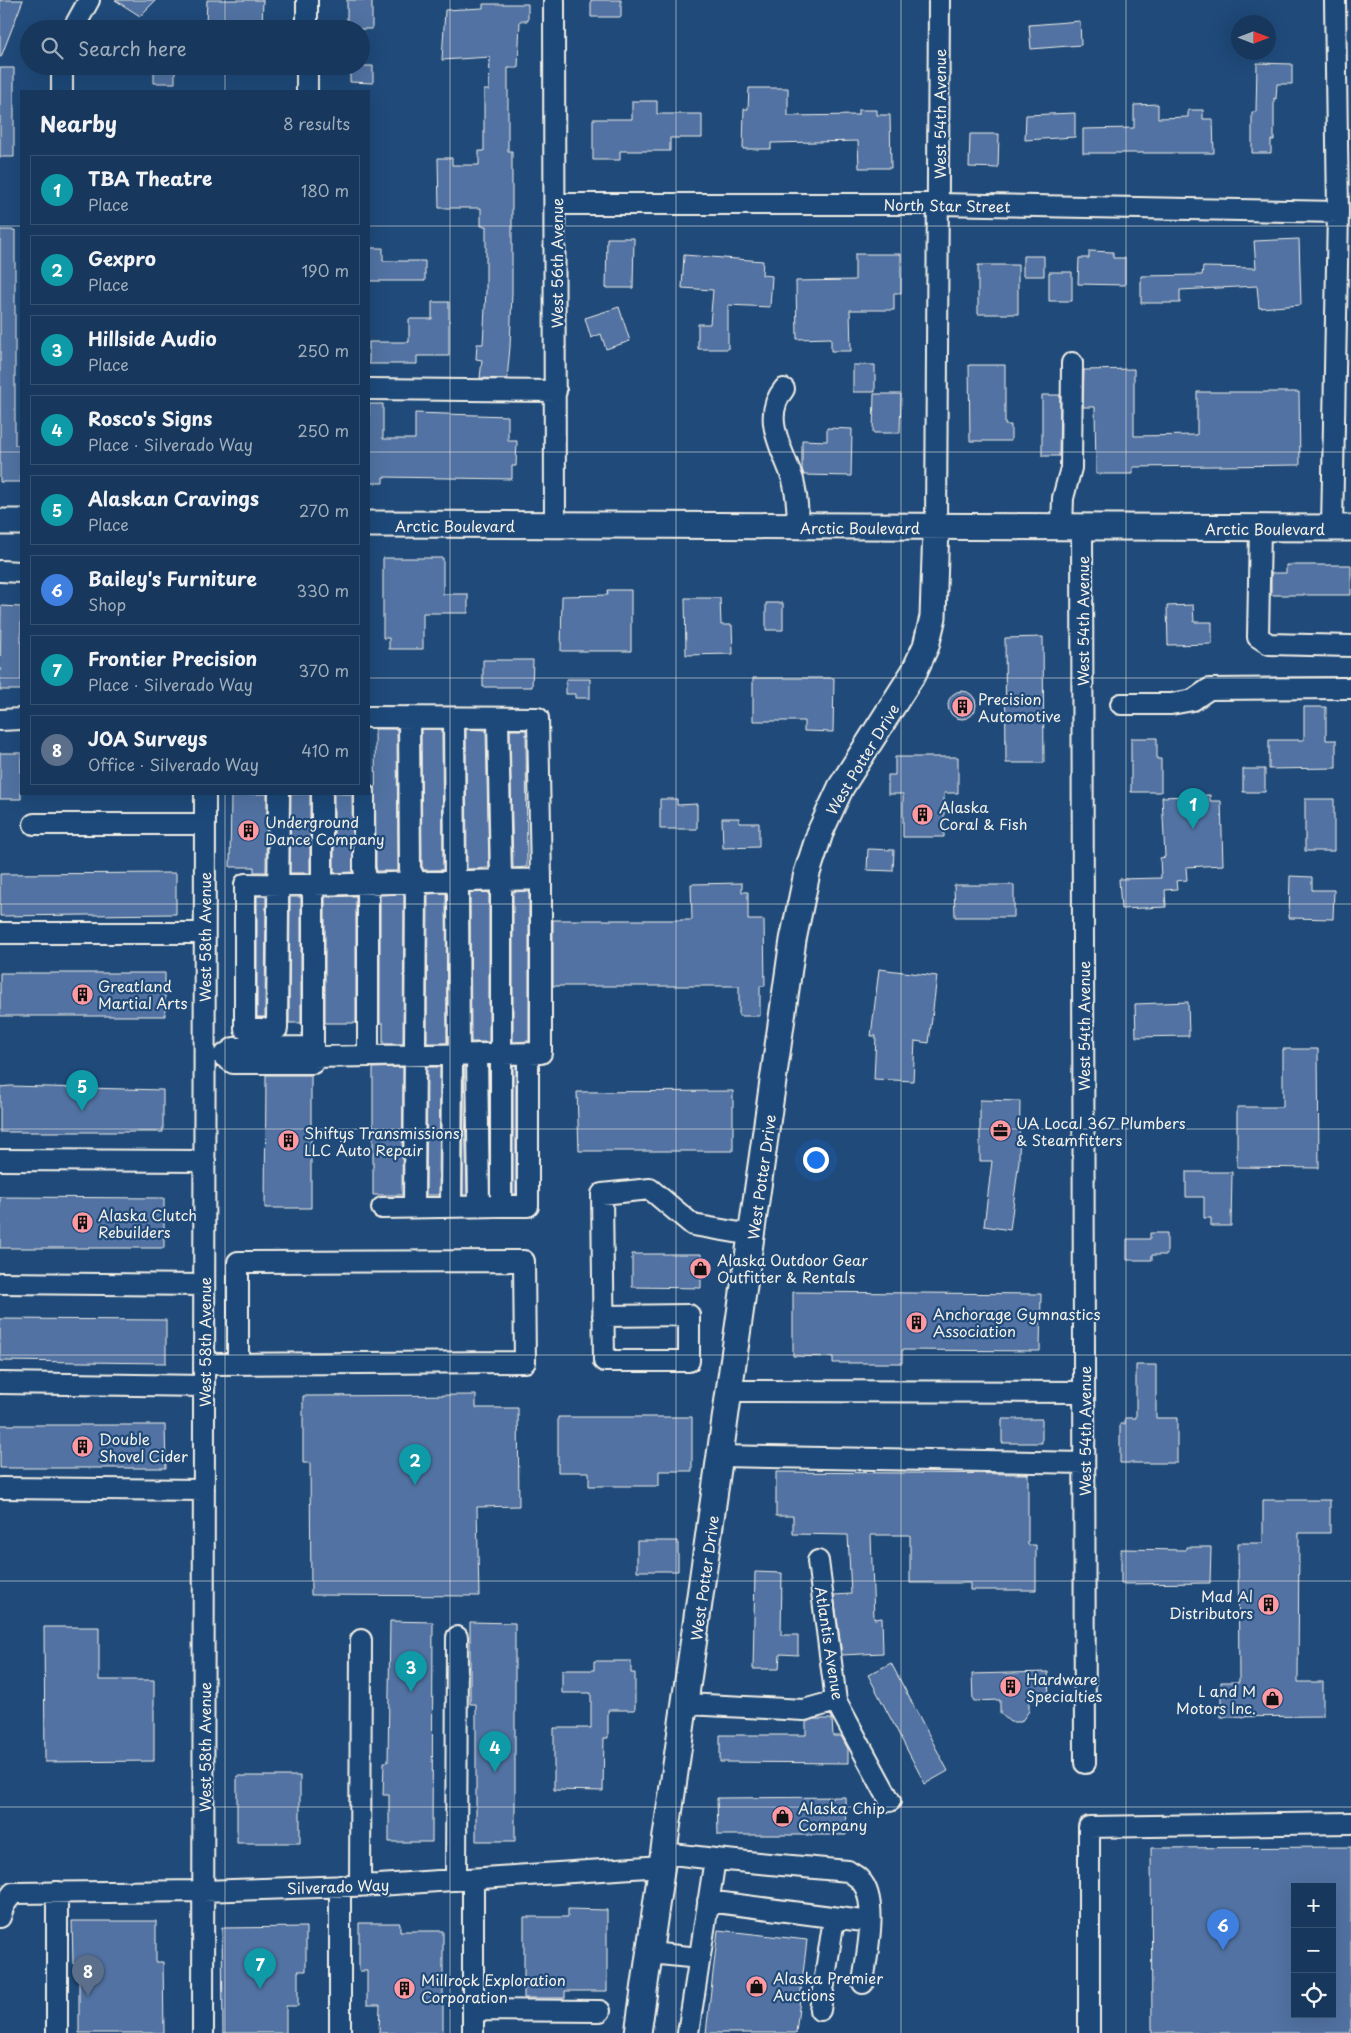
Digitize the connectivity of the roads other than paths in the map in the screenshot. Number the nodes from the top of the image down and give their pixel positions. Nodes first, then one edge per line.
1 (90, 0) edge
2 (307, 0) edge
3 (554, 0) edge
4 (940, 0) edge
5 (1335, 0) edge
6 (78, 20) edge
7 (307, 20) edge
8 (62, 75) edge
9 (307, 75) edge
10 (62, 90) edge
11 (307, 90) edge
12 (556, 204) junction
13 (939, 204) junction
14 (1338, 212) junction
15 (1072, 362) dead end
16 (370, 389) edge
17 (784, 389) dead end
18 (556, 391) junction
19 (0, 522) edge
20 (20, 522) edge
21 (370, 524) edge
22 (555, 526) junction
23 (798, 527) junction
24 (936, 527) junction
25 (1072, 528) junction
26 (1260, 528) junction
27 (1342, 528) edge
28 (0, 571) edge
29 (20, 572) edge
30 (1351, 646) edge
31 (1351, 688) edge
32 (1121, 704) dead end
33 (370, 717) edge
34 (409, 717) junction
35 (454, 718) junction
36 (498, 718) junction
37 (20, 719) edge
38 (0, 720) edge
39 (205, 795) edge
40 (279, 795) edge
41 (322, 795) edge
42 (364, 795) edge
43 (34, 824) dead end
44 (204, 824) junction
45 (541, 879) junction
46 (501, 880) junction
47 (416, 882) junction
48 (455, 882) junction
49 (278, 884) junction
50 (368, 884) junction
51 (317, 885) junction
52 (0, 933) edge
53 (204, 933) junction
54 (277, 1038) junction
55 (501, 1054) junction
56 (528, 1054) junction
57 (462, 1055) junction
58 (214, 1056) junction
59 (313, 1056) junction
60 (368, 1056) junction
61 (416, 1056) junction
62 (0, 1160) edge
63 (204, 1161) junction
64 (479, 1206) junction
65 (501, 1206) junction
66 (414, 1207) junction
67 (451, 1207) junction
68 (382, 1208) dead end
69 (752, 1235) junction
70 (0, 1283) edge
71 (204, 1285) junction
72 (603, 1316) junction
73 (204, 1364) junction
74 (238, 1364) junction
75 (0, 1383) edge
76 (204, 1386) junction
77 (730, 1391) junction
78 (1084, 1392) junction
79 (721, 1456) junction
80 (1084, 1463) junction
81 (0, 1488) edge
82 (204, 1490) junction
83 (818, 1561) dead end
84 (457, 1637) dead end
85 (361, 1640) dead end
86 (836, 1701) junction
87 (686, 1704) junction
88 (1085, 1763) dead end
89 (890, 1801) dead end
90 (1351, 1823) edge
91 (663, 1859) junction
92 (715, 1859) junction
93 (465, 1879) junction
94 (350, 1886) junction
95 (203, 1891) junction
96 (57, 1892) junction
97 (708, 1901) junction
98 (0, 1917) edge
99 (834, 1918) junction
100 (870, 1922) junction
101 (650, 1953) junction
102 (700, 1958) junction
103 (863, 1983) dead end
104 (473, 2010) junction
105 (820, 2010) dead end
106 (600, 2011) dead end
107 (57, 2033) edge
108 (203, 2033) edge
109 (340, 2033) edge
110 (473, 2033) edge
111 (638, 2033) edge
112 (688, 2033) edge
113 (1089, 2033) edge

1 - 6 street
2 - 7 street
3 - 12 street, West 56th Avenue
4 - 13 street, West 54th Avenue
5 - 14 street
8 - 10 street
9 - 11 street
12 - 13 street, North Star Street
12 - 18 street, West 56th Avenue
13 - 14 street, North Star Street
13 - 24 street, West 54th Avenue
14 - 27 street
15 - 25 street, West 54th Avenue
16 - 18 street
17 - 23 street
18 - 22 street, West 56th Avenue
19 - 20 main road
21 - 22 main road, Arctic Boulevard
22 - 23 main road, Arctic Boulevard
23 - 24 main road, Arctic Boulevard
24 - 25 main road, Arctic Boulevard
24 - 69 main road, West Potter Drive
25 - 26 main road, Arctic Boulevard
25 - 78 street, West 54th Avenue
26 - 27 main road, Arctic Boulevard
26 - 30 street
28 - 29 street
31 - 32 street
33 - 34 street
34 - 35 street
34 - 47 street
35 - 36 street
35 - 48 street
36 - 45 street
36 - 46 street
37 - 38 street
39 - 44 street, West 58th Avenue
40 - 49 street
41 - 51 street
42 - 50 street
43 - 44 street
44 - 53 street, West 58th Avenue
45 - 46 street
45 - 56 street
46 - 48 street
46 - 55 street
47 - 48 street
47 - 50 street
47 - 61 street
48 - 57 street
49 - 51 street
49 - 54 street
49 - 54 street
50 - 51 street
50 - 60 street
51 - 59 street
52 - 53 street
53 - 58 street, West 58th Avenue
54 - 58 street
54 - 59 street
55 - 56 street
55 - 57 street
55 - 65 street
56 - 65 street
57 - 61 street
57 - 64 street
57 - 67 street
58 - 59 street
58 - 63 street, West 58th Avenue
59 - 60 street
60 - 61 street
61 - 66 street
62 - 63 street
63 - 71 street, West 58th Avenue
64 - 65 street
64 - 67 street
66 - 67 street
66 - 68 street
69 - 72 street
69 - 77 main road, West Potter Drive
70 - 71 street
71 - 73 street, West 58th Avenue
72 - 72 street
73 - 74 street
73 - 76 street, West 58th Avenue
74 - 74 street
75 - 76 street
76 - 82 street, West 58th Avenue
77 - 78 street
77 - 79 main road, West Potter Drive
78 - 80 street, West 54th Avenue
79 - 80 street
79 - 87 main road, West Potter Drive
80 - 88 street, West 54th Avenue
81 - 82 street
82 - 95 street, West 58th Avenue
83 - 86 street, Atlantis Avenue
84 - 93 street
85 - 94 street
86 - 87 street
86 - 89 street, Atlantis Avenue
87 - 91 main road, West Potter Drive
90 - 113 street
91 - 92 street, Silverado Way
91 - 93 street, Silverado Way
91 - 101 main road, West Potter Drive
92 - 97 street
92 - 100 street, Silverado Way
93 - 94 street, Silverado Way
93 - 104 street
94 - 95 street, Silverado Way
94 - 109 street
95 - 96 street, Silverado Way
95 - 108 street, West 58th Avenue
96 - 98 street, Silverado Way
96 - 107 street
97 - 99 street
97 - 102 street
99 - 100 street
99 - 105 street
100 - 103 street, Silverado Way
101 - 102 street
101 - 111 main road, West Potter Drive
102 - 112 street
104 - 106 street
104 - 110 street

